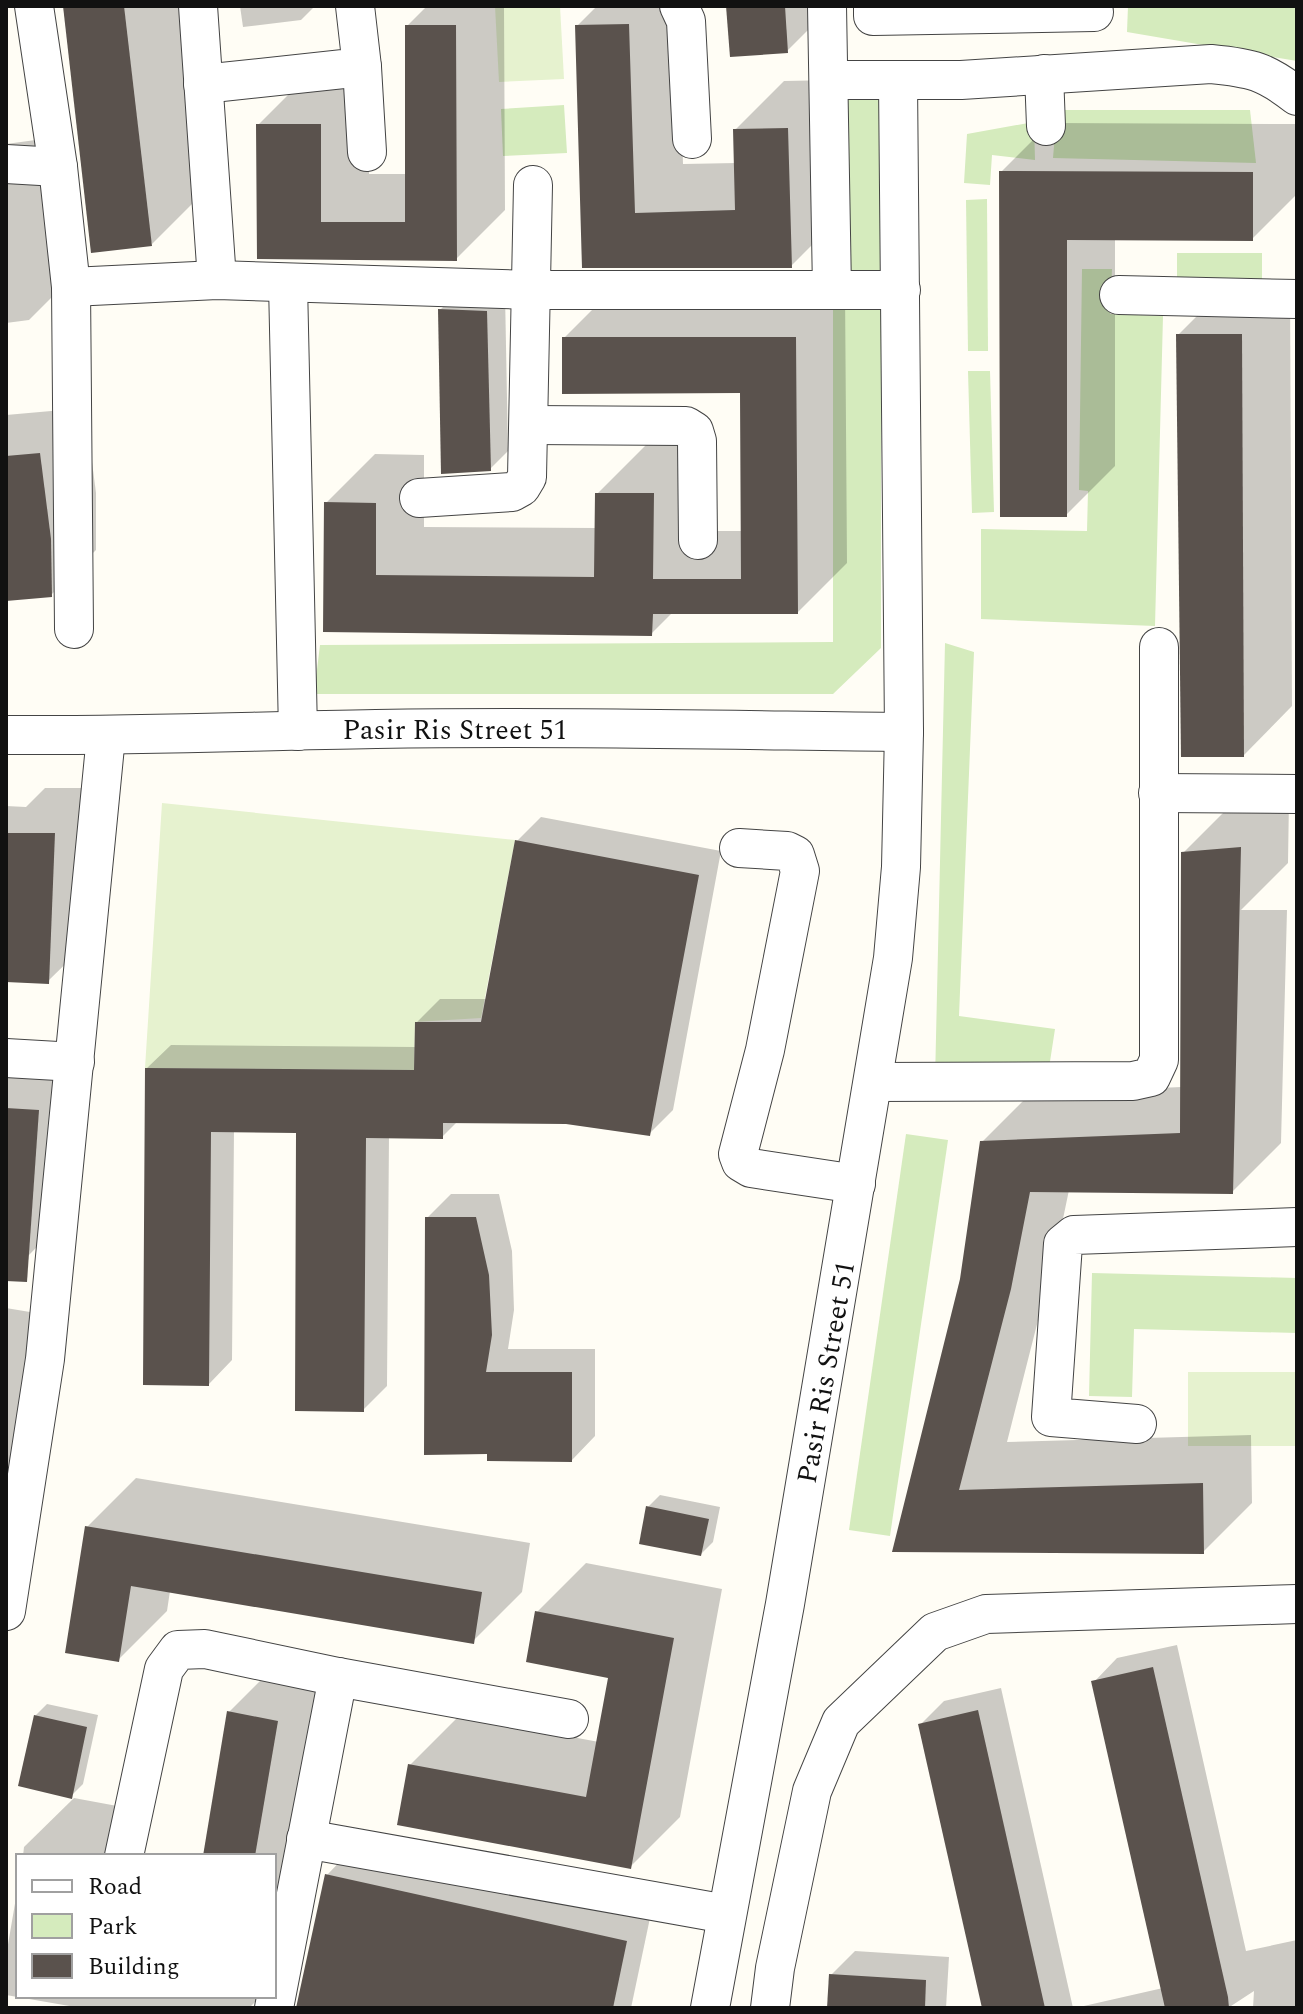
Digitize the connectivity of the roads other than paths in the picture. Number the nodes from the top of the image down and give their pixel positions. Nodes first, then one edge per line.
1 (34, 6) edge
2 (198, 6) edge
3 (355, 6) edge
4 (679, 6) edge
5 (827, 6) edge
6 (873, 6) edge
7 (1094, 9) edge
8 (362, 67) junction
9 (1091, 71) junction
10 (1044, 74) junction
11 (829, 80) junction
12 (898, 81) junction
13 (203, 84) junction
14 (1297, 96) edge
15 (1046, 126) dead end
16 (692, 139) dead end
17 (367, 152) dead end
18 (6, 164) edge
19 (58, 167) junction
20 (533, 185) dead end
21 (217, 280) junction
22 (288, 284) junction
23 (71, 287) junction
24 (531, 290) junction
25 (832, 290) junction
26 (901, 290) junction
27 (1119, 295) dead end
28 (1297, 299) edge
29 (530, 425) junction
30 (419, 498) dead end
31 (698, 540) dead end
32 (74, 629) dead end
33 (1159, 647) dead end
34 (298, 731) junction
35 (904, 732) junction
36 (6, 735) edge
37 (106, 736) junction
38 (1158, 793) junction
39 (1297, 794) edge
40 (739, 848) dead end
41 (6, 1058) edge
42 (75, 1062) junction
43 (874, 1082) junction
44 (856, 1184) junction
45 (1297, 1227) edge
46 (1137, 1424) dead end
47 (8, 1587) edge
48 (1297, 1604) edge
49 (338, 1677) junction
50 (569, 1719) dead end
51 (306, 1839) junction
52 (124, 1854) edge
53 (726, 1914) junction
54 (276, 1997) edge
55 (710, 2008) edge
56 (770, 2008) edge

1 - 19 street
2 - 13 street
3 - 8 street
4 - 16 street
5 - 11 street
6 - 7 street
7 - 9 street
8 - 13 street
8 - 17 street
9 - 10 street
9 - 14 street
10 - 12 street
10 - 15 street
11 - 12 street
11 - 25 street
12 - 26 street, Pasir Ris Street 51
13 - 21 street
18 - 19 street
19 - 23 street
20 - 24 street
21 - 22 street
21 - 23 street
22 - 24 street
22 - 34 street
23 - 32 street
24 - 25 street
24 - 29 street
25 - 26 street
26 - 35 street, Pasir Ris Street 51
27 - 28 street
29 - 30 street
29 - 31 street
33 - 38 street
34 - 35 street, Pasir Ris Street 51
34 - 37 street, Pasir Ris Street 51
35 - 43 street, Pasir Ris Street 51
36 - 37 street, Pasir Ris Street 51
37 - 42 street
38 - 39 street
38 - 43 street
40 - 44 street
41 - 42 street
42 - 47 street
43 - 44 street, Pasir Ris Street 51
44 - 53 street, Pasir Ris Street 51
45 - 46 street
48 - 56 street
49 - 50 street
49 - 51 street
49 - 52 street
51 - 53 street
51 - 54 street
53 - 55 street, Pasir Ris Street 51

